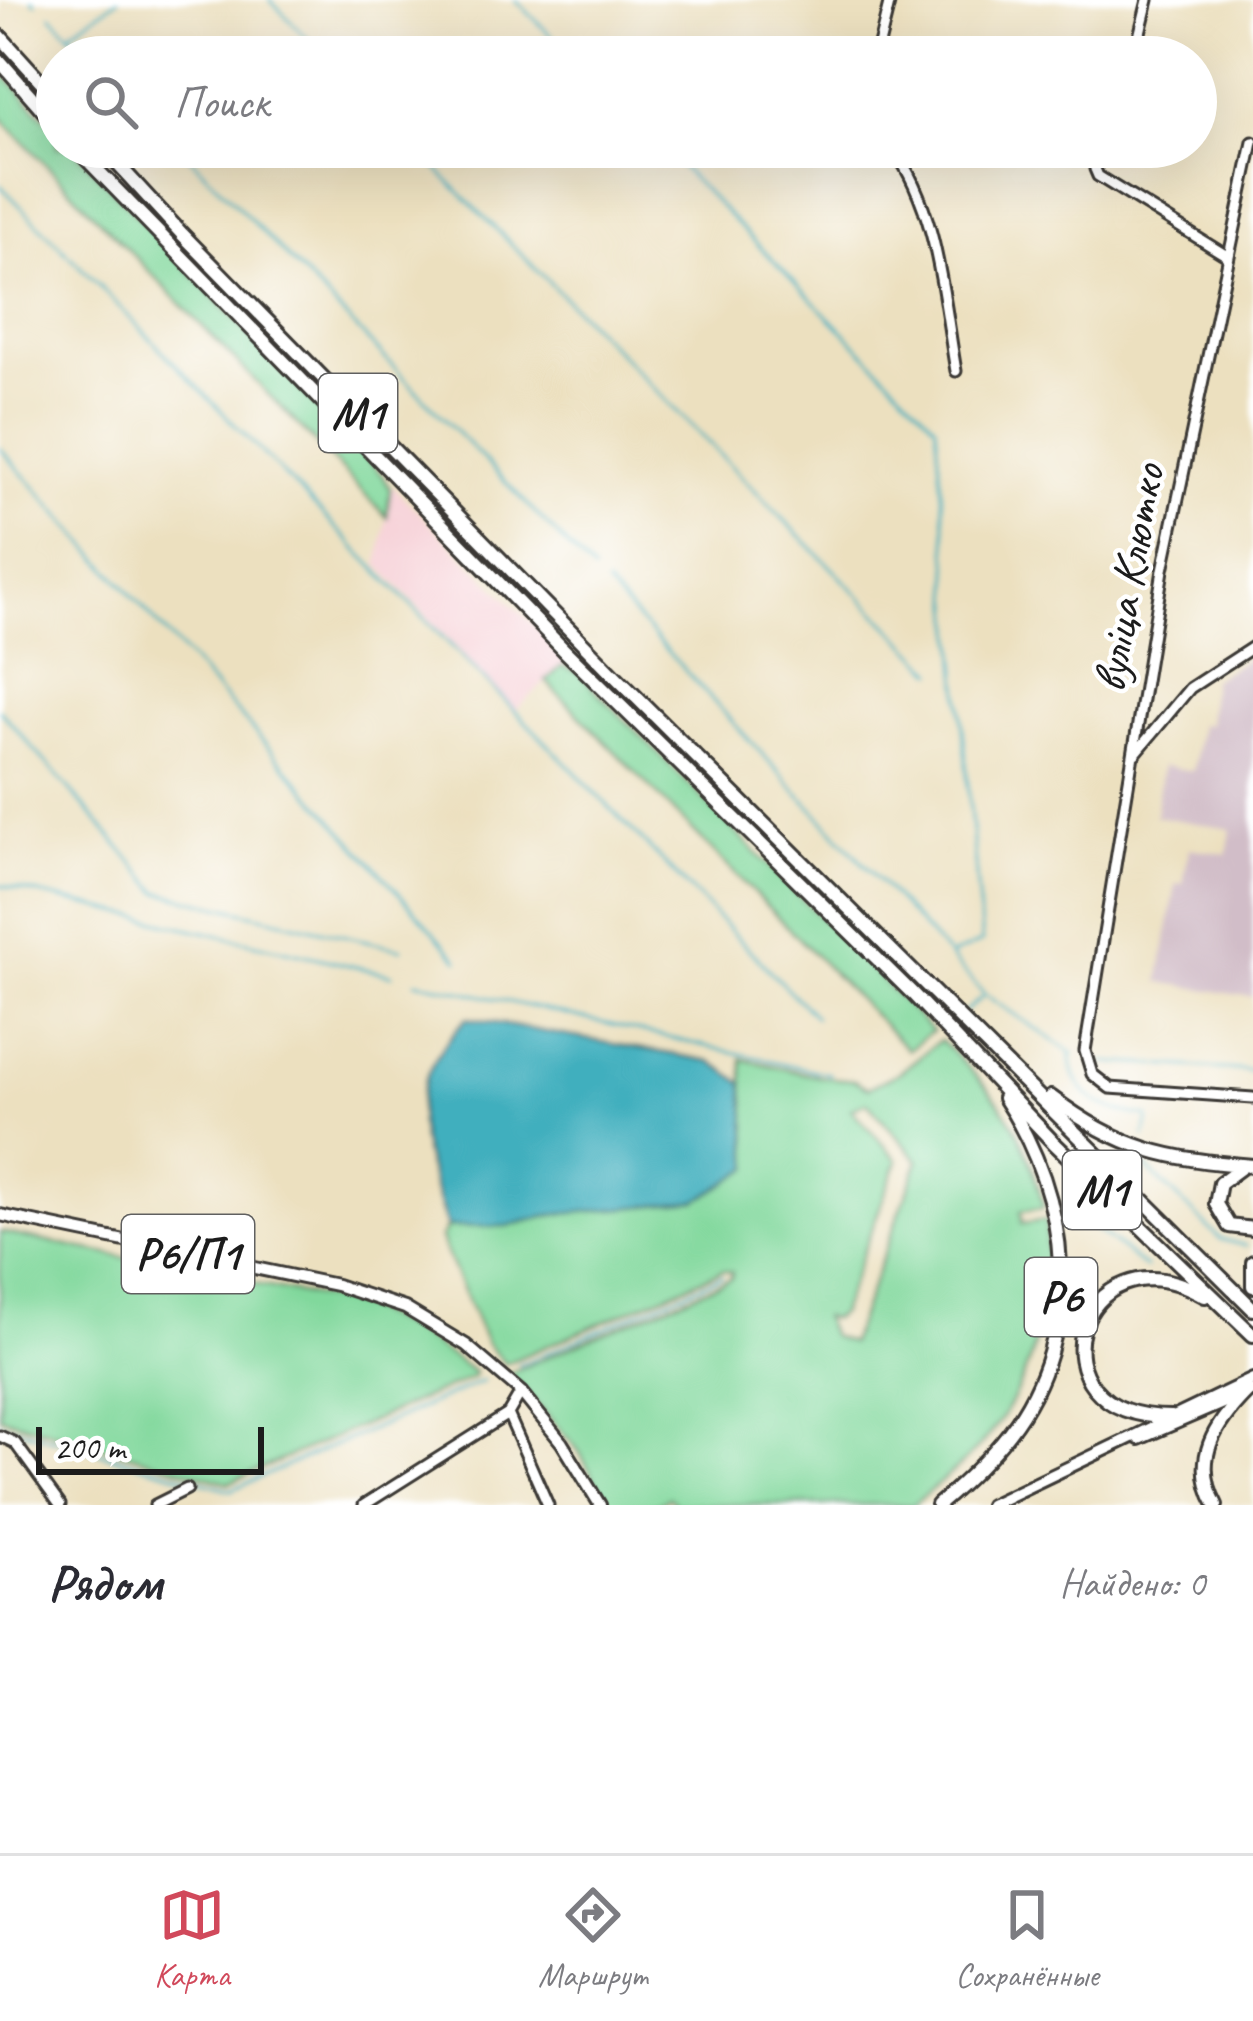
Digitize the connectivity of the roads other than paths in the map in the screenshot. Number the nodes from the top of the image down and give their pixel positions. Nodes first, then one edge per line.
1 (890, 0) edge
2 (1148, 0) edge
3 (0, 36) edge
4 (881, 36) edge
5 (1140, 36) edge
6 (0, 61) edge
7 (36, 76) edge
8 (36, 102) edge
9 (1253, 142) edge
10 (95, 168) edge
11 (121, 168) edge
12 (908, 168) edge
13 (1095, 168) edge
14 (1227, 256) junction
15 (956, 371) dead end
16 (1253, 647) edge
17 (1132, 759) junction
18 (983, 1067) junction
19 (1016, 1071) junction
20 (1253, 1098) edge
21 (1249, 1166) edge
22 (0, 1215) edge
23 (1253, 1229) edge
24 (1253, 1262) edge
25 (1253, 1286) edge
26 (1226, 1308) junction
27 (1253, 1309) edge
28 (1253, 1335) edge
29 (1251, 1387) edge
30 (521, 1392) junction
31 (508, 1414) junction
32 (1171, 1417) junction
33 (0, 1436) edge
34 (15, 1443) junction
35 (0, 1453) edge
36 (1091, 1457) junction
37 (187, 1489) dead end
38 (60, 1505) edge
39 (155, 1505) edge
40 (364, 1505) edge
41 (548, 1505) edge
42 (600, 1505) edge
43 (938, 1505) edge
44 (990, 1505) edge
45 (1216, 1505) edge

1 - 4 street
2 - 5 street
3 - 7 highway
6 - 8 highway
9 - 14 street, вуліца Клютко
10 - 18 highway, М1
11 - 19 highway, М1
12 - 15 street
13 - 14 street
14 - 17 street, вуліца Клютко
16 - 17 street
17 - 20 street, вуліца Клютко
18 - 26 highway, М1
18 - 43 highway, Р6
19 - 21 highway
19 - 27 highway, М1
21 - 23 highway
22 - 30 main road, Р6/П1
24 - 25 highway
26 - 28 highway, М1
26 - 32 highway, Р6
29 - 32 main road
29 - 36 main road
29 - 45 highway
30 - 31 street
30 - 42 main road, Р6/П1
31 - 40 street
31 - 41 street
32 - 36 main road
33 - 34 street
34 - 35 street
34 - 38 street
36 - 44 main road
37 - 39 street

